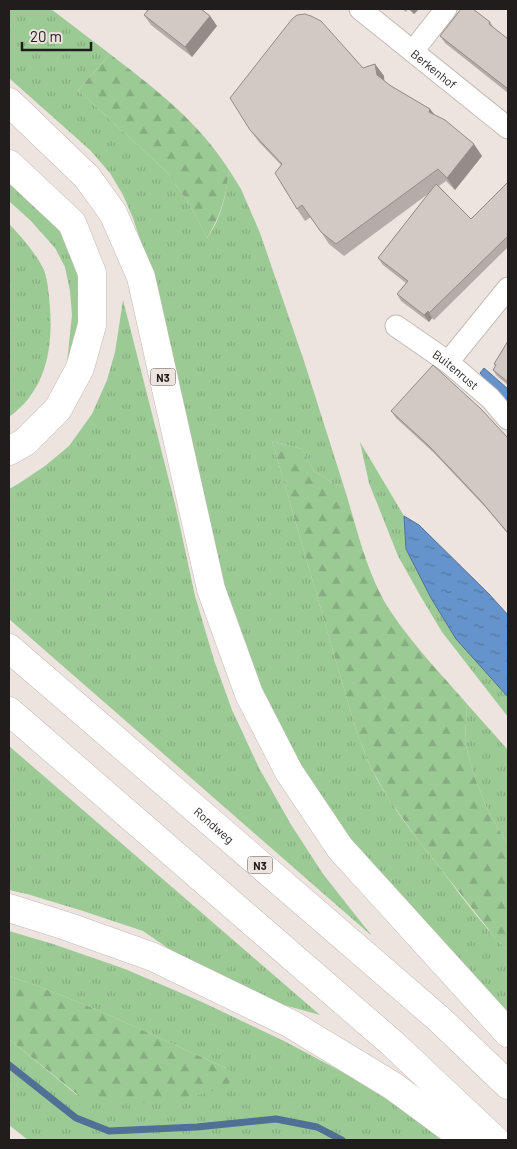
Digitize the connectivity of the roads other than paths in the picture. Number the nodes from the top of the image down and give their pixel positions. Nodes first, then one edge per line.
1 (360, 9) edge
2 (446, 9) edge
3 (413, 51) junction
4 (9, 102) edge
5 (508, 128) edge
6 (9, 164) edge
7 (508, 288) edge
8 (396, 326) dead end
9 (448, 362) junction
10 (508, 419) edge
11 (9, 451) edge
12 (9, 648) edge
13 (9, 711) edge
14 (9, 908) edge
15 (508, 1033) edge
16 (508, 1085) edge
17 (466, 1140) edge
18 (495, 1140) edge

1 - 3 street, Berkenhof
2 - 3 street
3 - 5 street, Berkenhof
4 - 15 highway, N3
6 - 11 highway
7 - 9 street
8 - 9 street, Buitenrust
9 - 10 street, Buitenrust
12 - 16 highway, Rondweg / N3
13 - 18 highway
14 - 17 highway

